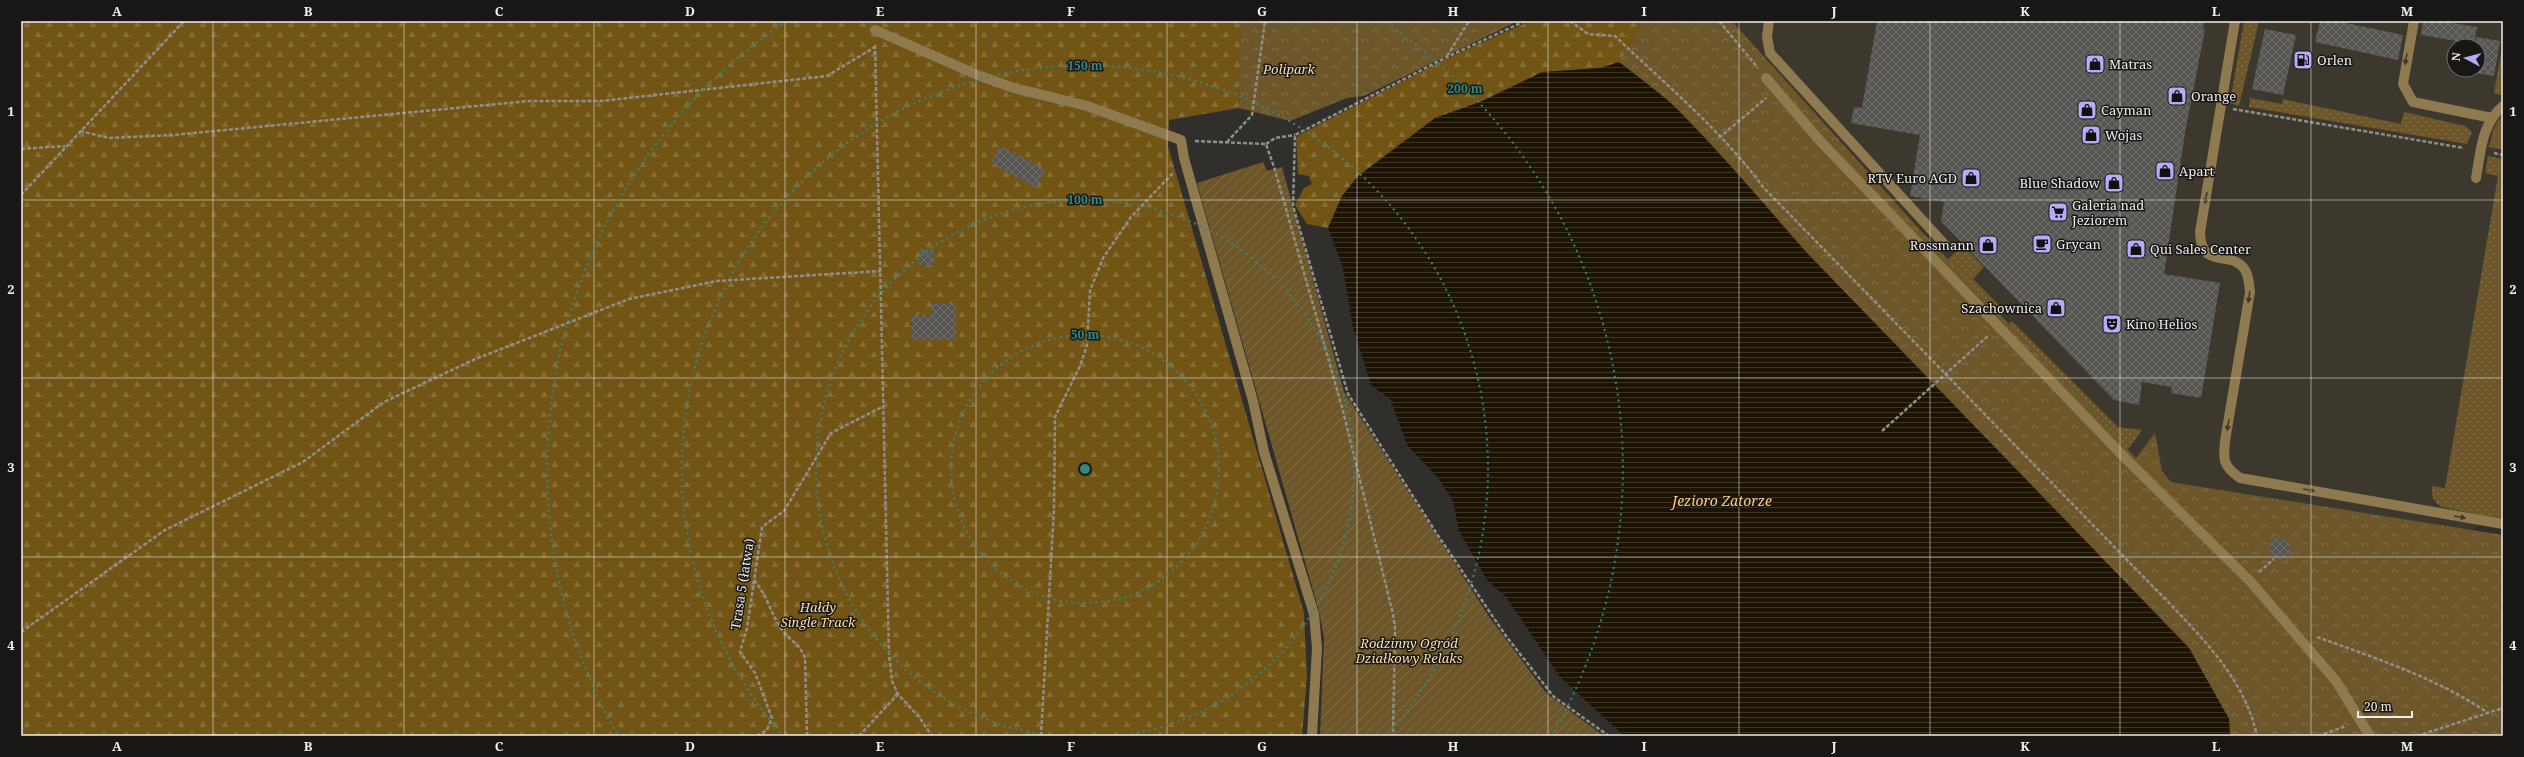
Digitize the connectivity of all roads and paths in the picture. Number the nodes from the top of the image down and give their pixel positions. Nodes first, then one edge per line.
1 (184, 21) edge
2 (1265, 21) edge
3 (1469, 21) edge
4 (1525, 21) edge
5 (1570, 21) edge
6 (1770, 21) edge
7 (2235, 21) edge
8 (2414, 21) edge
9 (1720, 22) edge
10 (875, 30) joint
11 (875, 47) junction
12 (1447, 57) junction
13 (1766, 78) joint
14 (1765, 98) dead end
15 (2503, 106) edge
16 (2229, 108) dead end
17 (2493, 116) junction
18 (80, 131) junction
19 (1295, 135) junction
20 (1719, 138) junction
21 (1181, 140) junction
22 (1227, 142) junction
23 (1266, 144) junction
24 (66, 146) junction
25 (21, 148) edge
26 (2464, 148) dead end
27 (1184, 158) junction
28 (2476, 178) dead end
29 (21, 195) edge
30 (1946, 246) dead end
31 (881, 271) junction
32 (1998, 326) junction
33 (1946, 374) junction
34 (884, 406) junction
35 (1882, 431) dead end
36 (2503, 524) edge
37 (2274, 559) dead end
38 (754, 580) junction
39 (2250, 580) junction
40 (2294, 631) junction
41 (21, 632) edge
42 (898, 694) junction
43 (2503, 708) edge
44 (2488, 713) junction
45 (2346, 726) dead end
46 (757, 736) edge
47 (806, 736) edge
48 (859, 736) edge
49 (932, 736) edge
50 (1041, 736) edge
51 (1312, 736) edge
52 (1393, 736) edge
53 (1609, 736) edge
54 (2257, 736) edge
55 (2318, 736) edge
56 (2370, 736) edge
57 (2417, 736) edge

1 - 18 path
2 - 22 path
3 - 12 path
4 - 12 path
5 - 20 path
6 - 30 street
7 -> 36 street
8 -> 17 street
9 - 13 path
10 - 11 path
10 - 21 street
11 - 18 path
11 - 31 path
12 - 19 path
13 - 32 street
14 - 20 path
15 - 17 street
16 - 26 path
17 - 28 street
18 - 24 path
19 - 23 path
19 - 53 path
20 - 33 path
21 - 22 path
21 - 27 street
22 - 23 path
23 - 52 path
24 - 25 path
24 - 29 path
27 - 50 path
27 - 51 street
31 - 34 path
31 - 41 path
32 - 33 path
32 - 39 street
33 - 35 path
33 - 54 path
34 - 38 path, Trasa 5 (łatwa)
34 - 42 path
37 - 39 path
38 - 46 path, Trasa 5 (łatwa)
38 - 47 path
39 - 40 street
40 - 44 path
40 - 56 street
42 - 48 path
42 - 49 path
43 - 44 path
44 - 57 path
45 - 55 path

